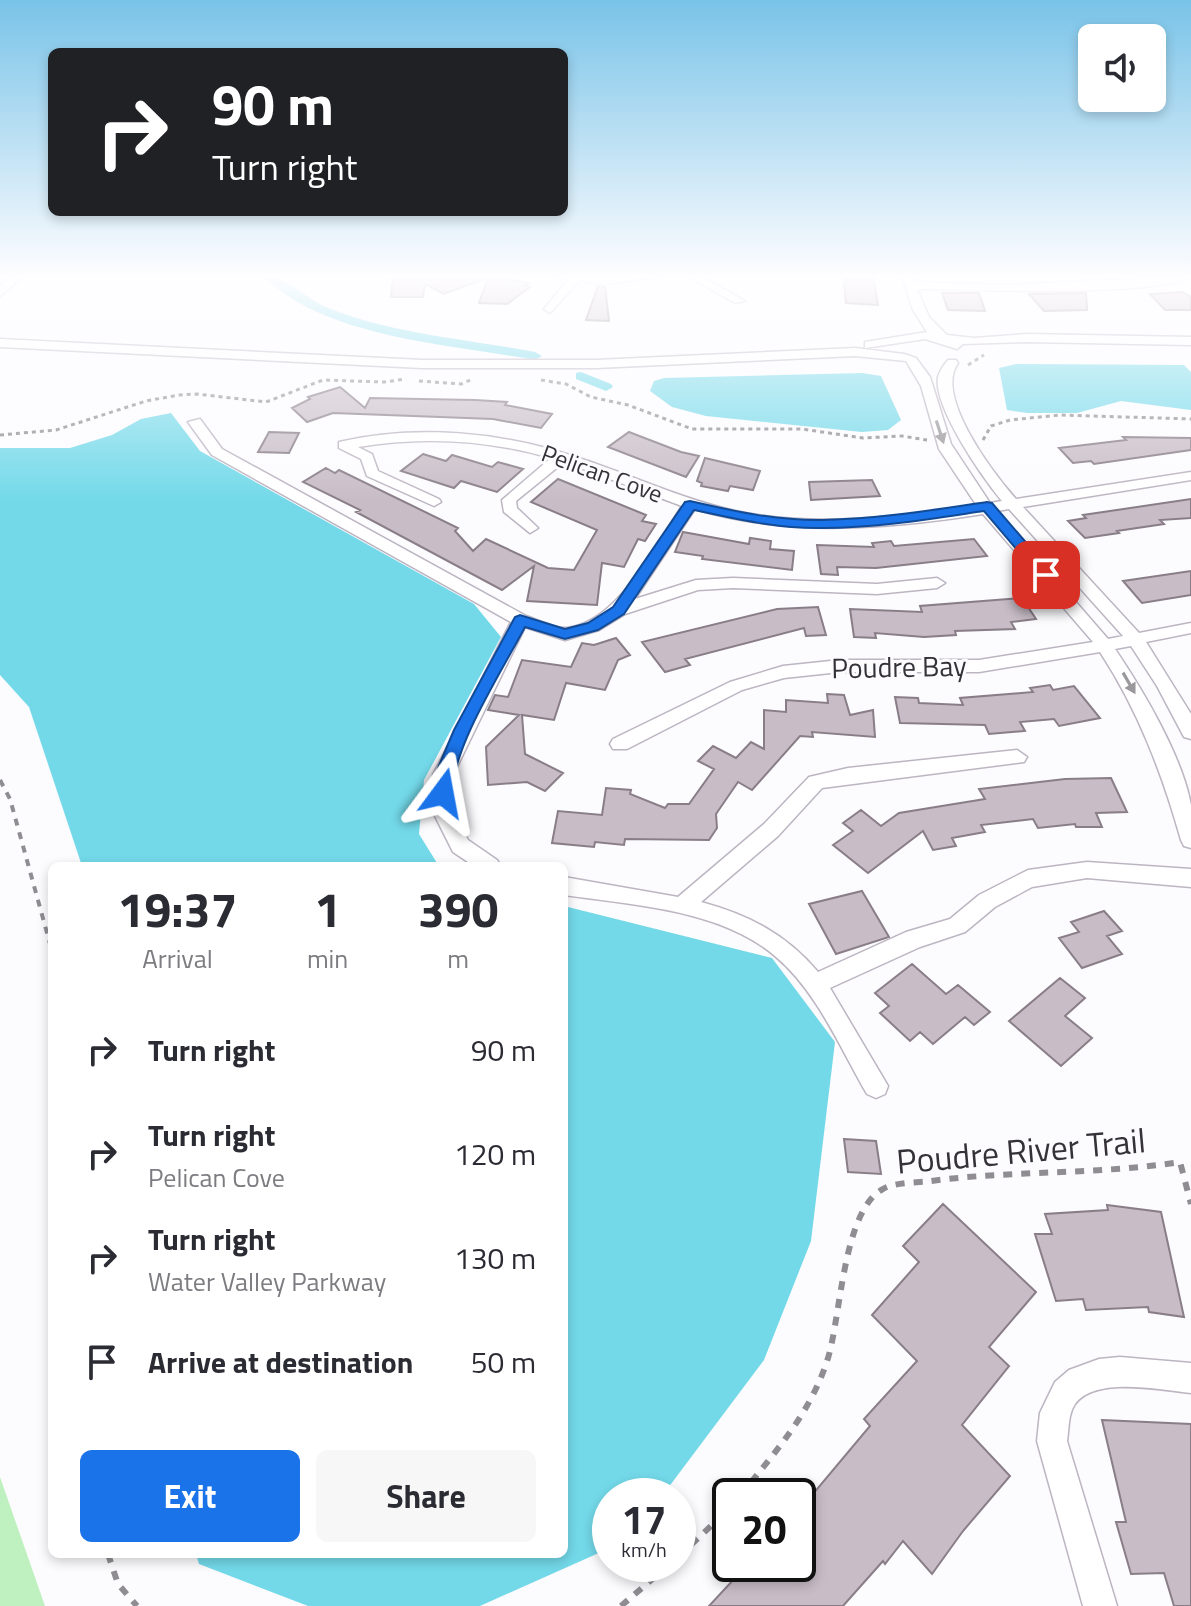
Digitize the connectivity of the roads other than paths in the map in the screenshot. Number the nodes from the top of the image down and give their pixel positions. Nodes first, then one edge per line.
1 (44, 351) edge
2 (132, 351) edge
3 (806, 351) edge
4 (896, 351) edge
5 (958, 351) edge
6 (981, 351) edge
7 (0, 353) edge
8 (766, 356) junction
9 (957, 359) junction
10 (908, 360) junction
11 (195, 422) dead end
12 (561, 457) junction
13 (1191, 476) edge
14 (434, 502) dead end
15 (1010, 502) junction
16 (690, 505) junction
17 (987, 506) junction
18 (530, 528) dead end
19 (937, 583) dead end
20 (619, 610) junction
21 (520, 620) junction
22 (1191, 628) edge
23 (1135, 639) junction
24 (1104, 645) junction
25 (1191, 732) edge
26 (620, 744) dead end
27 (1017, 757) dead end
28 (1191, 840) edge
29 (484, 862) edge
30 (1191, 878) edge
31 (568, 887) edge
32 (682, 906) junction
33 (814, 984) junction
34 (876, 1086) dead end
35 (1191, 1378) edge
36 (1100, 1606) edge

1 - 7 street
2 - 8 street
3 - 8 street
4 - 10 street
5 - 9 street
6 - 9 street
8 - 10 street
9 - 10 street
9 - 15 street
10 -> 17 street
11 - 21 street
12 - 14 street, Pelican Cove
12 - 16 street, Pelican Cove
12 - 18 street
13 - 15 street, Pelican Cove
15 - 17 street, Pelican Cove
15 - 23 street
16 - 17 street, Pelican Cove
16 - 20 street
17 - 24 street
19 - 20 street
20 - 21 street
21 - 29 street
22 - 23 street, Poudre Bay
23 - 24 street, Poudre Bay
23 - 25 street
24 - 26 street, Poudre Bay
24 -> 28 street
27 - 32 street
30 - 33 street
31 - 32 street
32 - 33 street
33 - 34 street
35 - 36 street

